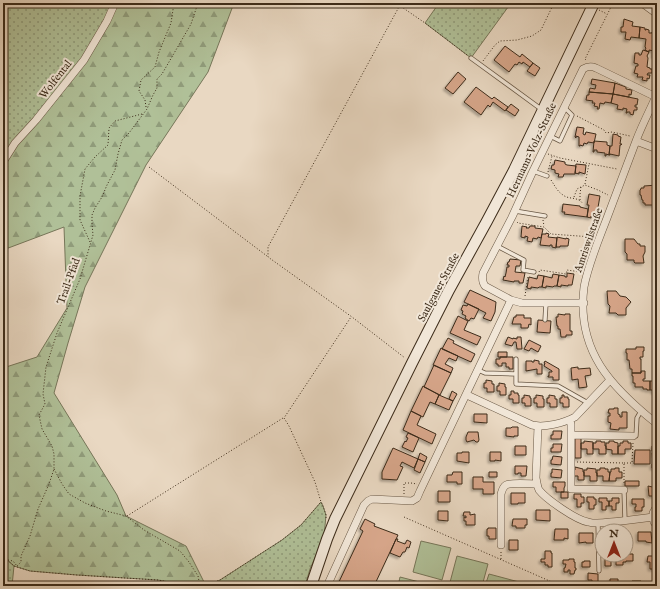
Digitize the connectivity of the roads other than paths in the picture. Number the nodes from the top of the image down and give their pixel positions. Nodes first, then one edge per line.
1 (115, 3) edge
2 (594, 3) edge
3 (642, 3) edge
4 (657, 14) edge
5 (471, 58) road end
6 (656, 96) edge
7 (564, 107) junction
8 (543, 111) junction
9 (550, 136) junction
10 (637, 139) junction
11 (657, 149) edge
12 (3, 162) edge
13 (533, 171) junction
14 (547, 176) road end
15 (514, 214) junction
16 (544, 216) road end
17 (497, 246) junction
18 (534, 272) road end
19 (511, 300) junction
20 (546, 303) junction
21 (584, 303) junction
22 (544, 320) dead end
23 (516, 359) dead end
24 (478, 370) junction
25 (516, 374) junction
26 (610, 380) junction
27 (466, 394) junction
28 (588, 403) junction
29 (641, 411) junction
30 (569, 420) junction
31 (657, 424) edge
32 (538, 426) junction
33 (571, 435) junction
34 (633, 436) joint
35 (537, 484) junction
36 (624, 490) joint
37 (657, 506) edge
38 (653, 518) junction
39 (625, 521) junction
40 (598, 523) joint
41 (657, 526) edge
42 (501, 545) road end
43 (598, 563) edge
44 (598, 571) dead end
45 (314, 585) edge
46 (327, 585) edge

1 - 12 street, Wolfental
2 - 8 main road, Saulgauer Straße
3 - 4 street
5 - 8 lane
6 - 7 street, Hermann-Volz-Straße
6 - 10 street, Amriswilstraße
7 - 9 street, Hermann-Volz-Straße
7 - 9 lane
8 - 45 main road, Saulgauer Straße
9 - 13 street, Hermann-Volz-Straße
10 - 11 street
10 - 21 street, Amriswilstraße
13 - 14 lane
13 - 15 street, Hermann-Volz-Straße
15 - 16 lane
15 - 17 street, Hermann-Volz-Straße
17 - 18 lane
17 - 19 street, Hermann-Volz-Straße
19 - 20 street, Hermann-Volz-Straße
19 - 24 street
20 - 21 street, Hermann-Volz-Straße
20 - 22 lane
21 - 26 street, Amriswilstraße
23 - 25 lane
24 - 25 lane
24 - 27 street
25 - 28 lane
26 - 28 street
26 - 29 street, Amriswilstraße
27 - 32 street
27 - 46 street
28 - 30 street
29 - 31 street, Amriswilstraße
29 - 34 lane
30 - 32 street
30 - 33 street
32 - 35 street
33 - 34 street
33 - 36 street
35 - 40 street
35 - 42 street
36 - 39 lane
37 - 38 street
38 - 39 street
38 - 41 street
39 - 40 street
43 - 44 lane

